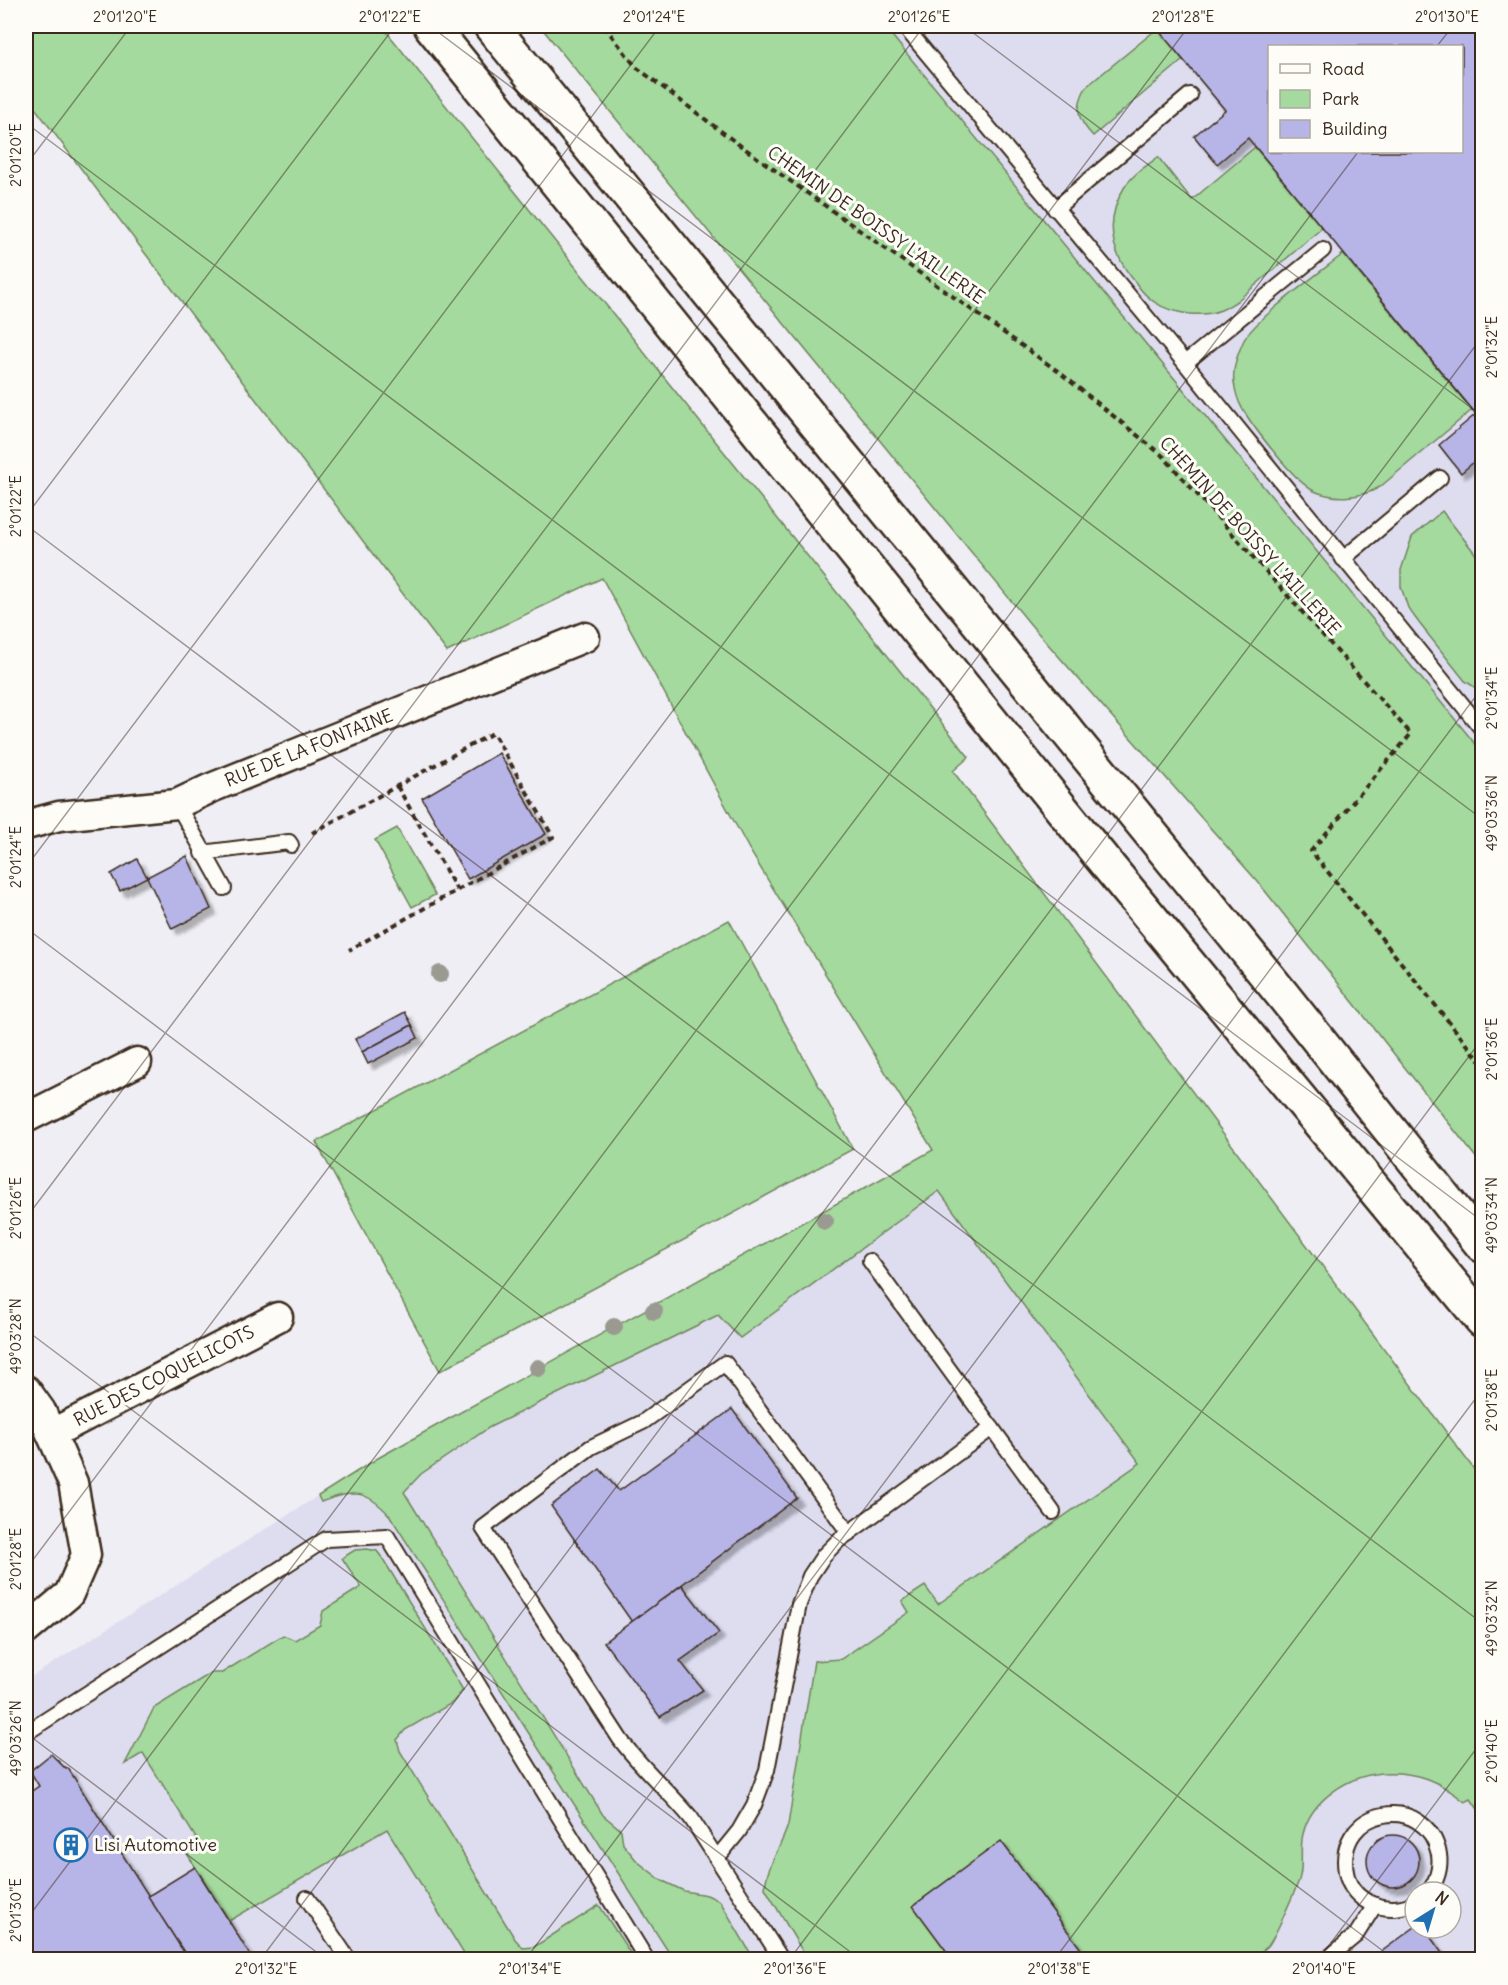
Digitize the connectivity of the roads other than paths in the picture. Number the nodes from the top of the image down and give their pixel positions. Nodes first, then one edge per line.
1 (430, 26) edge
2 (491, 26) edge
3 (904, 26) edge
4 (1190, 95) dead end
5 (1055, 209) junction
6 (1323, 250) dead end
7 (1185, 363) junction
8 (1440, 478) dead end
9 (1343, 559) junction
10 (585, 637) dead end
11 (1482, 729) edge
12 (177, 804) junction
13 (26, 825) edge
14 (291, 845) road end
15 (202, 853) junction
16 (224, 888) dead end
17 (137, 1062) dead end
18 (26, 1118) edge
19 (1482, 1245) edge
20 (870, 1261) dead end
21 (1473, 1308) edge
22 (278, 1317) dead end
23 (1482, 1326) edge
24 (26, 1390) edge
25 (992, 1428) junction
26 (51, 1434) junction
27 (1053, 1512) dead end
28 (849, 1533) junction
29 (26, 1630) edge
30 (26, 1732) edge
31 (717, 1858) junction
32 (1435, 1880) edge
33 (307, 1899) dead end
34 (1374, 1905) junction
35 (1403, 1907) edge
36 (349, 1959) edge
37 (647, 1959) edge
38 (782, 1959) edge
39 (1326, 1959) edge

1 - 21 highway
2 - 19 highway
3 - 5 lane
4 - 5 lane
5 - 7 lane
6 - 7 lane
7 - 9 lane
8 - 9 lane
9 - 11 lane
10 - 12 street, RUE DE LA FONTAINE
12 - 13 street, RUE DE LA FONTAINE
12 - 15 lane
14 - 15 lane
15 - 16 lane
17 - 18 street
20 - 25 lane
21 - 23 highway
22 - 26 street, RUE DES COQUELICOTS
24 - 26 street
25 - 27 lane
25 - 28 lane
26 - 29 street
28 - 31 lane
28 - 31 lane
30 - 37 lane
31 - 38 lane
32 - 34 lane
33 - 36 lane
34 - 35 lane
34 - 39 lane

